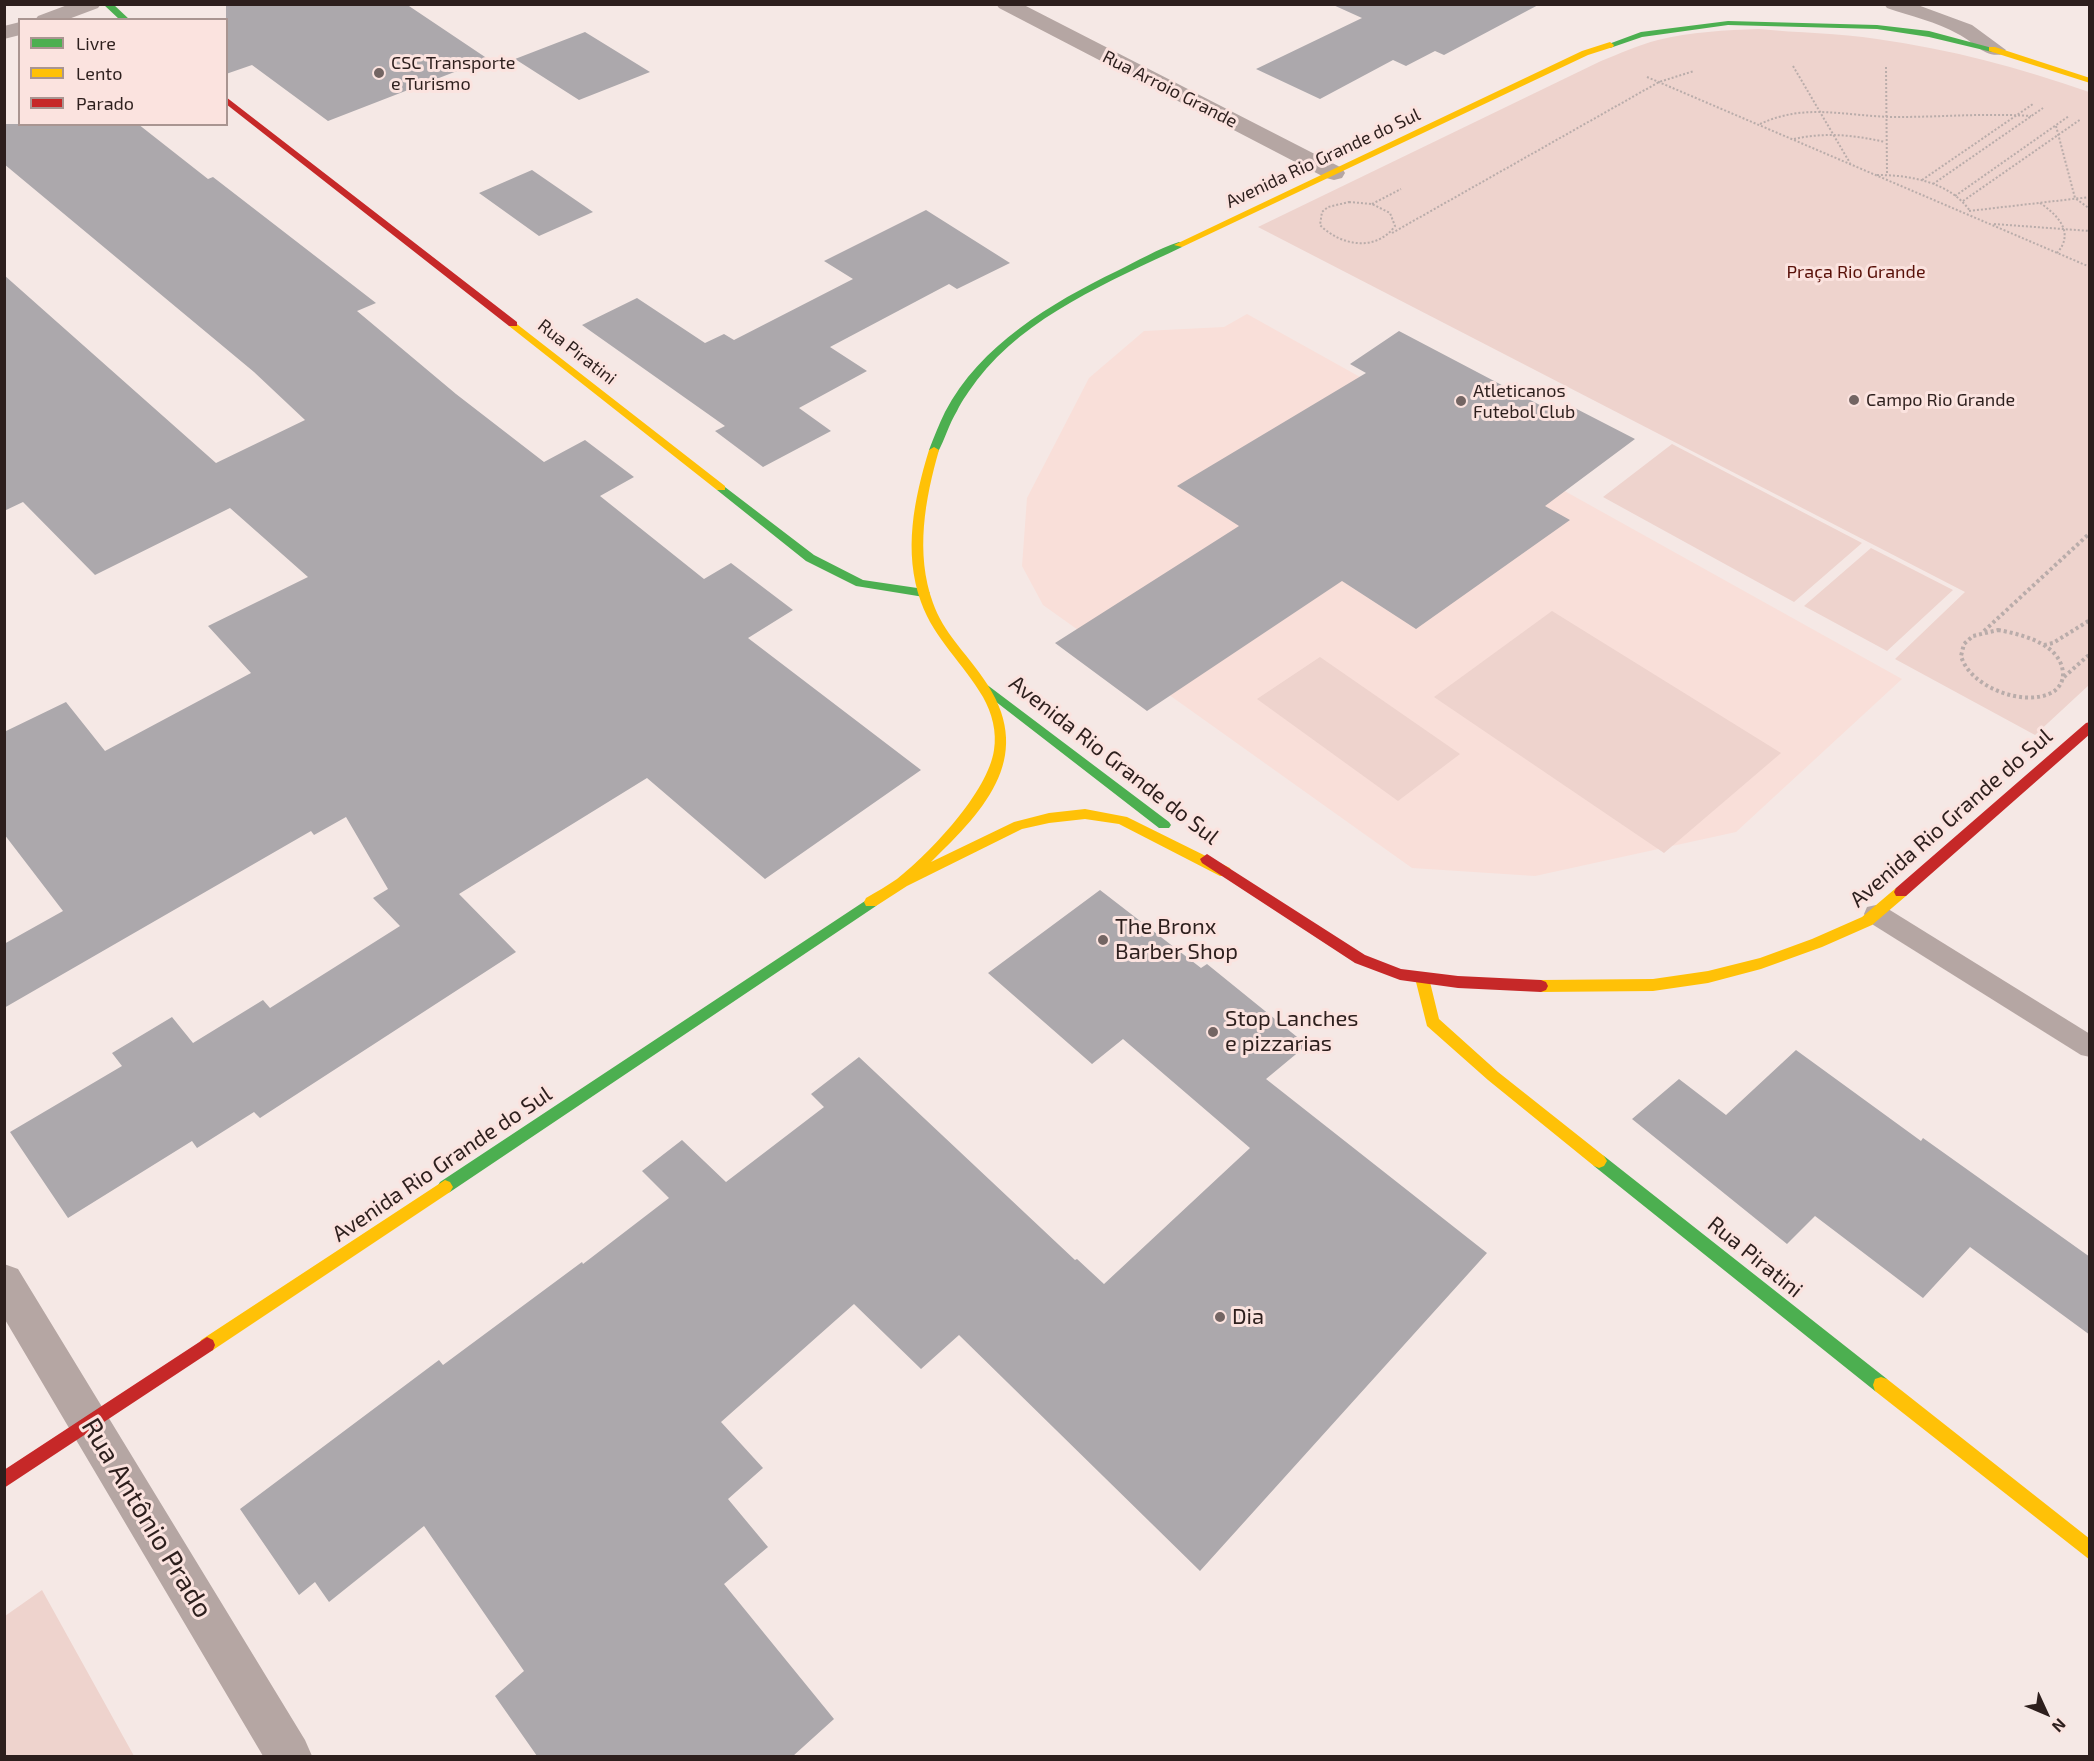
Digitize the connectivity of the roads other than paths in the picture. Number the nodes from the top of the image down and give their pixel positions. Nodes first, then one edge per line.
1 (91, 4) edge
2 (107, 4) edge
3 (1006, 4) edge
4 (1894, 4) edge
5 (51, 18) edge
6 (124, 18) edge
7 (1996, 50) junction
8 (2075, 63) dead end
9 (2042, 64) junction
10 (2090, 81) edge
11 (228, 101) edge
12 (1334, 173) junction
13 (924, 594) junction
14 (978, 681) junction
15 (2090, 726) edge
16 (1225, 872) junction
17 (902, 882) junction
18 (1876, 914) junction
19 (1422, 978) junction
20 (2090, 1047) edge
21 (4, 1281) edge
22 (91, 1423) junction
23 (4, 1480) edge
24 (2090, 1551) edge
25 (289, 1756) edge

1 - 5 street
2 - 6 street
3 - 12 street, Rua Arroio Grande
4 - 7 street
7 - 9 street, Avenida Rio Grande do Sul
7 - 12 street, Avenida Rio Grande do Sul
8 - 9 street, Avenida Rio Grande do Sul
9 - 10 street, Avenida Rio Grande do Sul
11 - 13 street, Rua Piratini
12 - 13 street, Avenida Rio Grande do Sul
13 - 14 street, Avenida Rio Grande do Sul
14 - 16 street, Avenida Rio Grande do Sul
14 - 17 street, Avenida Rio Grande do Sul
15 - 18 street, Avenida Rio Grande do Sul
16 - 17 street, Avenida Rio Grande do Sul
16 - 19 street, Avenida Rio Grande do Sul
17 - 22 street, Avenida Rio Grande do Sul
18 - 19 street, Avenida Rio Grande do Sul
18 - 20 lane
19 - 24 street, Rua Piratini
21 - 22 street, Rua Antônio Prado
22 - 23 street, Avenida Rio Grande do Sul
22 - 25 street, Rua Antônio Prado

